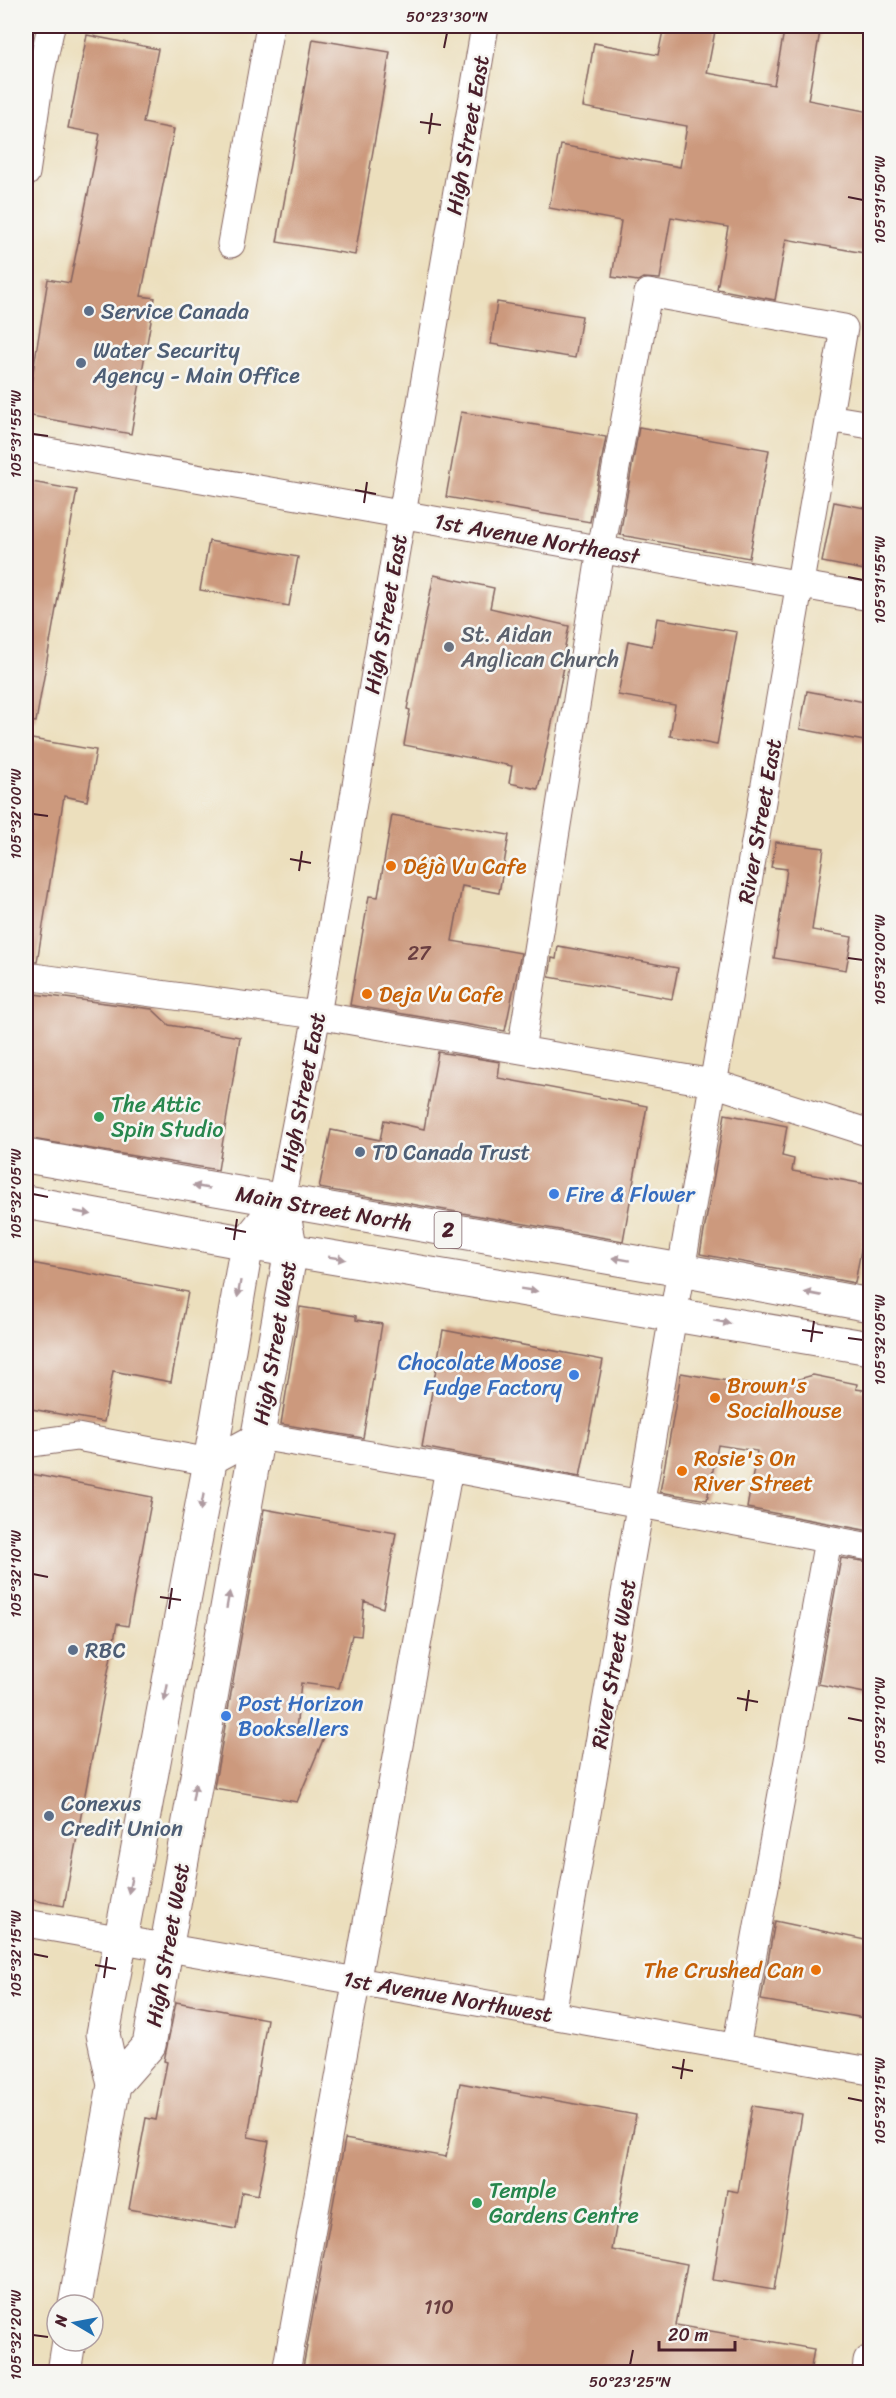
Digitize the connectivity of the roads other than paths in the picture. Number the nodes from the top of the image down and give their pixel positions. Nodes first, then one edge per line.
1 (51, 26) edge
2 (270, 26) edge
3 (485, 26) edge
4 (26, 173) edge
5 (231, 244) dead end
6 (828, 418) junction
7 (870, 425) edge
8 (26, 448) edge
9 (402, 515) junction
10 (601, 550) junction
11 (799, 585) junction
12 (870, 597) edge
13 (26, 976) edge
14 (317, 1015) junction
15 (521, 1050) junction
16 (714, 1083) junction
17 (870, 1133) edge
18 (26, 1156) edge
19 (281, 1201) junction
20 (26, 1202) edge
21 (247, 1243) junction
22 (291, 1250) junction
23 (681, 1270) junction
24 (870, 1305) edge
25 (674, 1314) junction
26 (870, 1348) edge
27 (258, 1436) junction
28 (26, 1444) edge
29 (210, 1462) junction
30 (449, 1468) junction
31 (641, 1504) junction
32 (828, 1540) junction
33 (870, 1548) edge
34 (26, 1923) edge
35 (120, 1939) junction
36 (166, 1947) junction
37 (357, 1980) junction
38 (552, 2015) junction
39 (736, 2047) junction
40 (870, 2071) edge
41 (114, 2085) junction
42 (77, 2293) edge
43 (67, 2353) edge
44 (870, 2362) edge
45 (64, 2373) edge
46 (286, 2373) edge
47 (869, 2373) edge

1 - 4 street
2 - 5 street
3 - 9 street, High Street East
6 - 7 street
6 - 10 street, River Street East
6 - 11 street, River Street East
8 - 9 street, 1st Avenue Northeast
9 - 10 street, 1st Avenue Northeast
9 - 14 street, High Street East
10 - 11 street, 1st Avenue Northeast
10 - 15 street
11 - 12 street, 1st Avenue Northeast
11 - 16 street, River Street East
13 - 14 street
14 - 15 street
14 - 19 street, High Street East
15 - 16 street
16 - 17 street
16 - 23 street, River Street East
19 -> 18 main road, Main Street North / 2
19 - 21 main road, High Street West
19 - 22 main road, High Street West
23 -> 19 main road, Main Street North / 2
20 -> 21 main road, Main Street North / 2
21 - 22 main road, Main Street North / 2
21 -> 29 main road, High Street West
22 -> 25 main road, Main Street North / 2
22 - 27 main road, High Street West
24 -> 23 main road, Main Street North / 2
23 - 25 street, River Street East
25 -> 26 main road, Main Street North / 2
25 - 31 street, River Street West
27 - 29 street
27 - 30 street
36 -> 27 main road, High Street West
28 - 29 street
29 -> 35 main road, High Street West
30 - 31 street
30 - 37 street
31 - 32 street
31 - 38 street, River Street West
32 - 33 street
32 - 39 street
34 - 35 street, 1st Avenue Northwest
35 - 36 street, 1st Avenue Northwest
35 - 41 main road, High Street West
36 - 37 street, 1st Avenue Northwest
36 - 41 main road, High Street West
37 - 38 street, 1st Avenue Northwest
37 - 46 street
38 - 39 street, 1st Avenue Northwest
39 - 40 street, 1st Avenue Northwest
41 - 42 main road, High Street West
43 - 45 main road
44 - 47 main road

